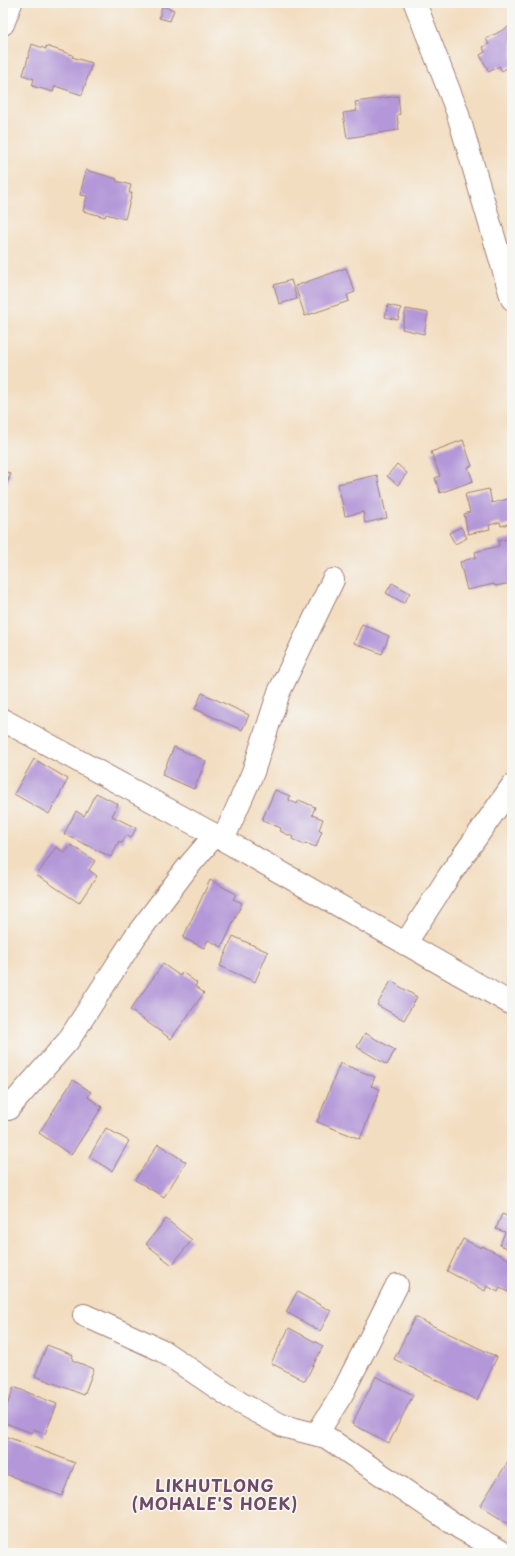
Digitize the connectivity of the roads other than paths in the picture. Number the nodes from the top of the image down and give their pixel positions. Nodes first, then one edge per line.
1 (11, 3) edge
2 (415, 3) edge
3 (3, 24) edge
4 (512, 299) edge
5 (333, 580) dead end
6 (3, 720) edge
7 (512, 786) edge
8 (219, 838) junction
9 (405, 944) junction
10 (512, 1004) edge
11 (8, 1109) dead end
12 (397, 1285) dead end
13 (84, 1315) dead end
14 (317, 1434) junction
15 (504, 1553) edge

1 - 3 street
2 - 4 street
5 - 8 street
6 - 8 street
7 - 9 street
8 - 9 street
8 - 11 street
9 - 10 street
12 - 14 street
13 - 14 street
14 - 15 street

